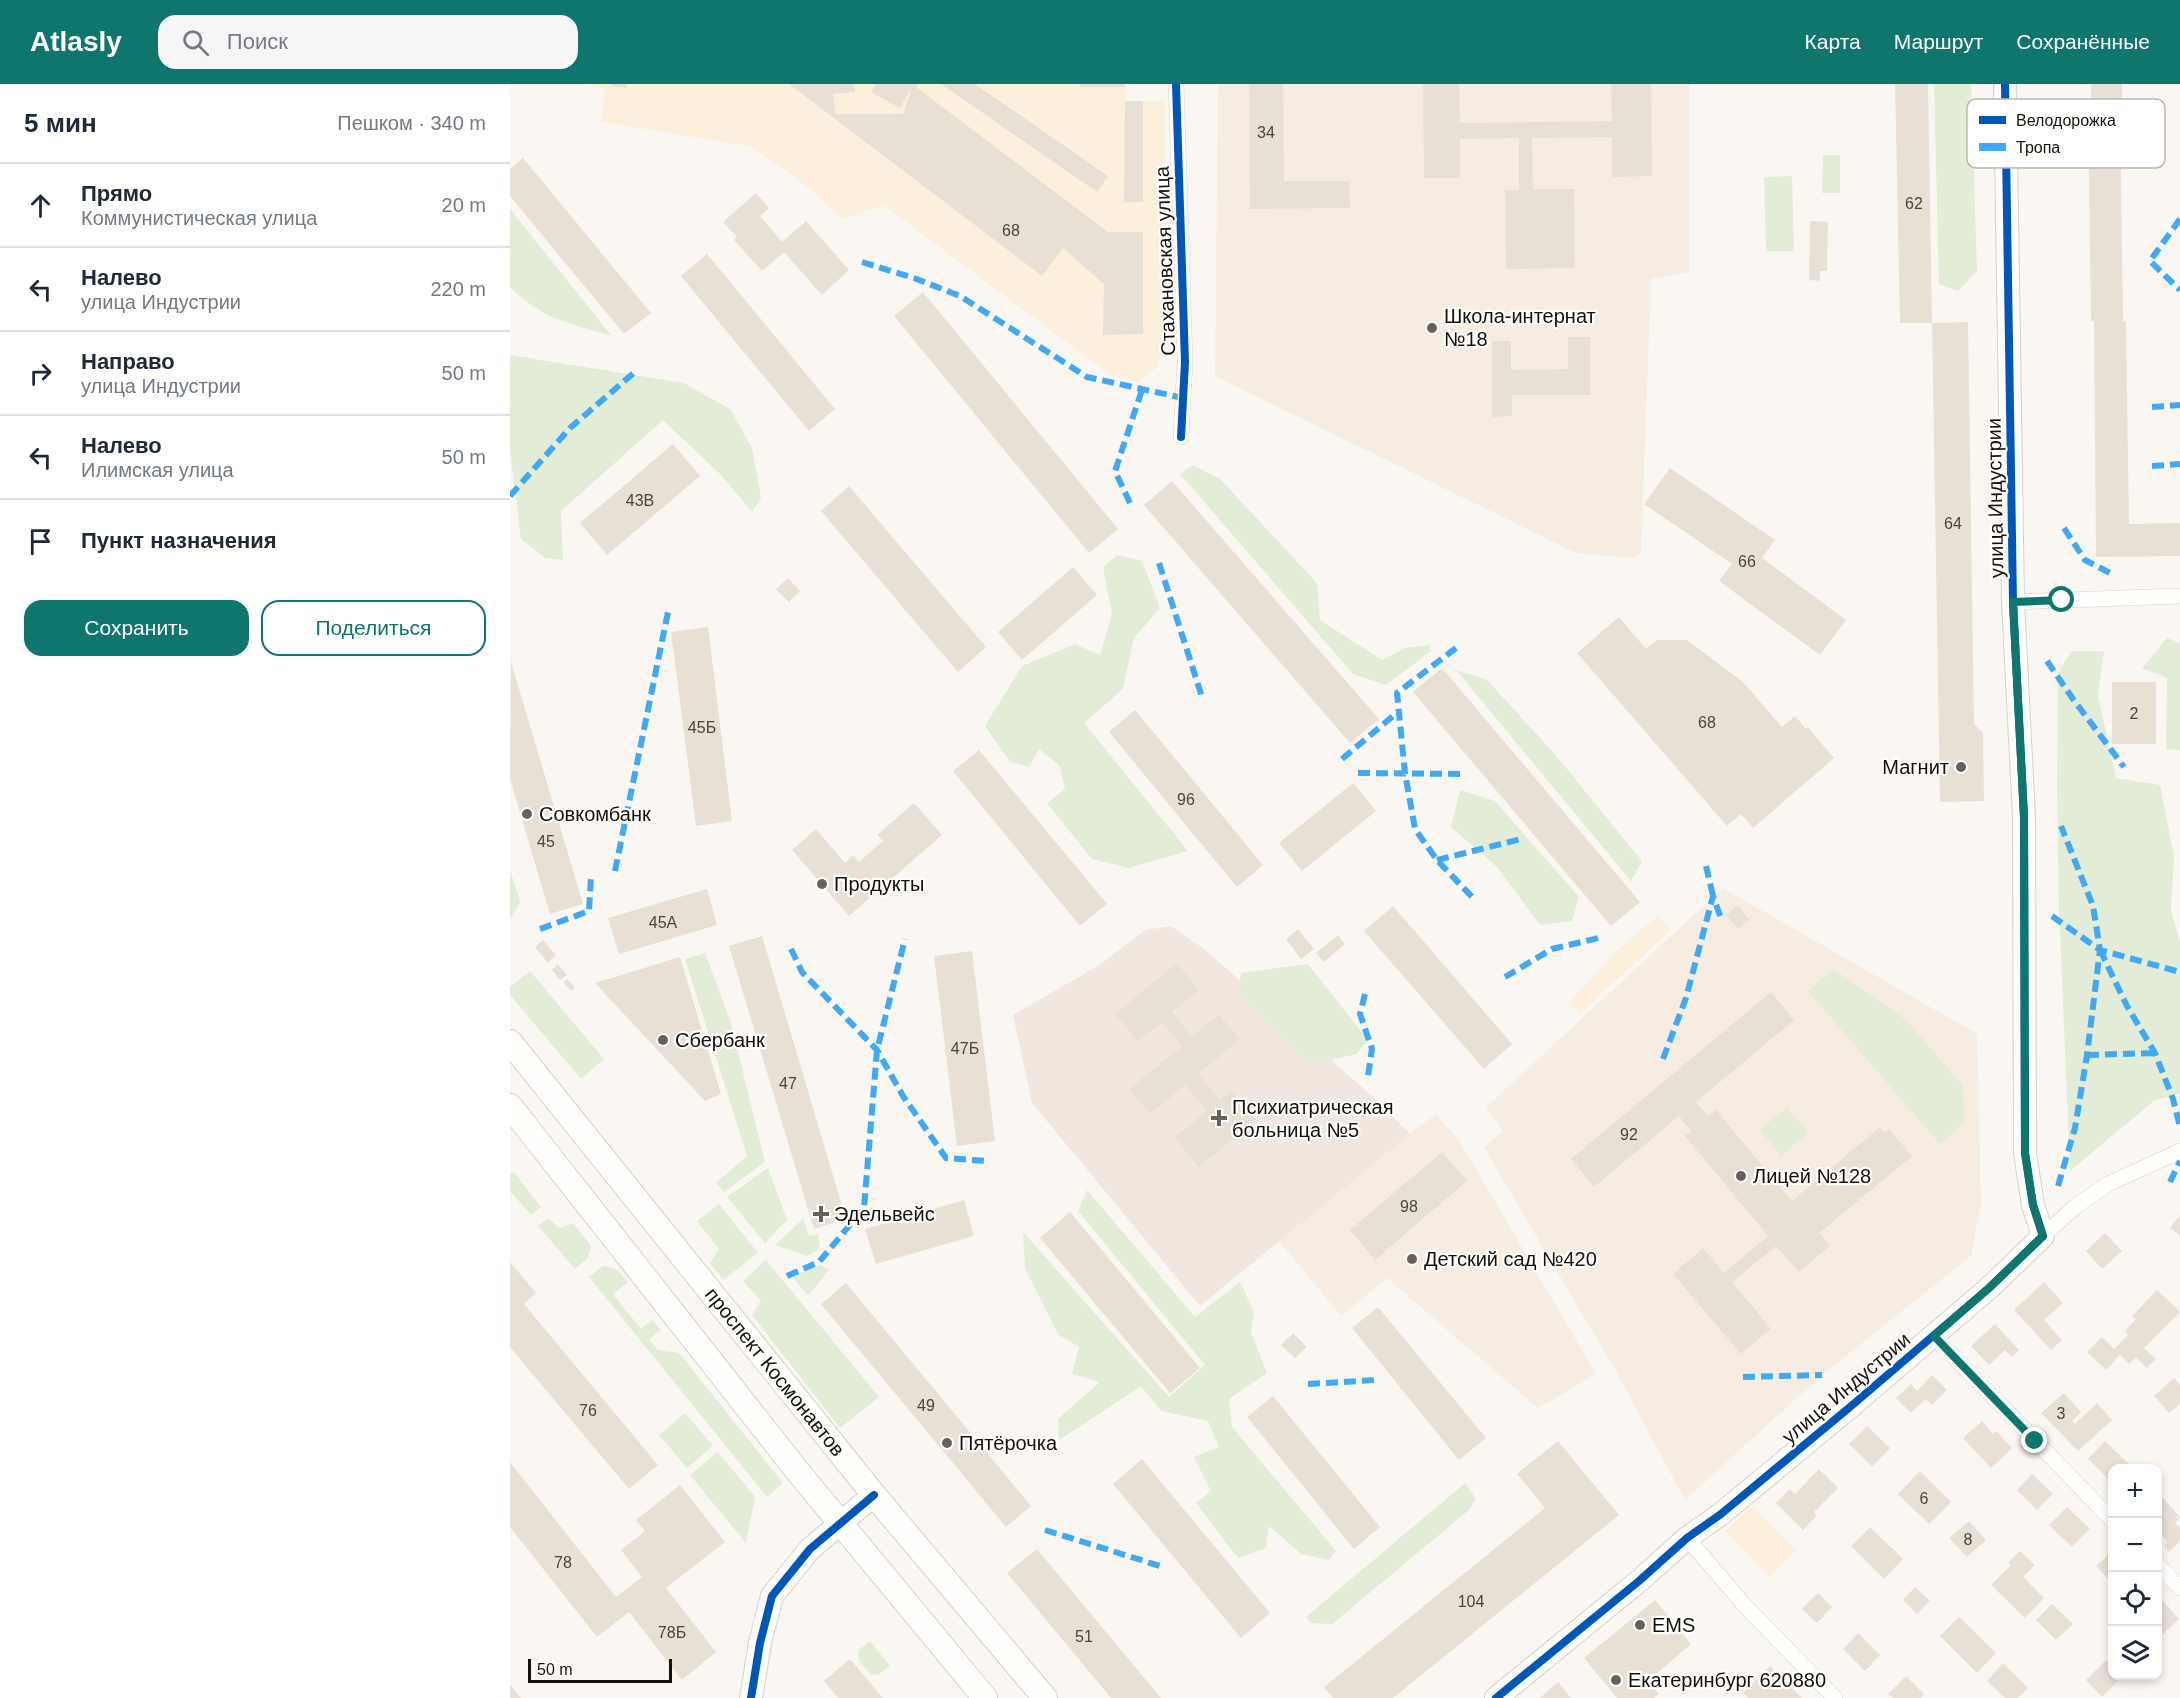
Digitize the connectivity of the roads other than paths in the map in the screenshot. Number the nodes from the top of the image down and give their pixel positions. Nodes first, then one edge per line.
1 (1176, 84) edge
2 (2005, 84) edge
3 (2005, 99) edge
4 (2006, 168) edge
5 (1181, 437) dead end
6 (2180, 596) edge
7 (2013, 602) junction
8 (510, 1042) edge
9 (510, 1106) edge
10 (2180, 1151) edge
11 (2043, 1236) junction
12 (1934, 1336) junction
13 (874, 1495) junction
14 (2110, 1518) edge
15 (840, 1524) junction
16 (1686, 1538) junction
17 (2162, 1570) edge
18 (2180, 1588) edge
19 (751, 1698) edge
20 (985, 1698) edge
21 (1045, 1698) edge
22 (1496, 1698) edge
23 (1835, 1698) edge

1 - 5 street, Стахановская улица
2 - 3 street, улица Индустрии
4 - 7 street, улица Индустрии
6 - 7 street
7 - 11 street, улица Индустрии
8 - 13 main road, проспект Космонавтов
9 - 15 main road
10 - 11 street
11 - 12 street, улица Индустрии
12 - 14 street
12 - 16 street, улица Индустрии
13 - 15 street
13 - 21 main road, проспект Космонавтов
15 - 19 street
15 - 20 main road
16 - 22 street, улица Индустрии
16 - 23 street
17 - 18 street

